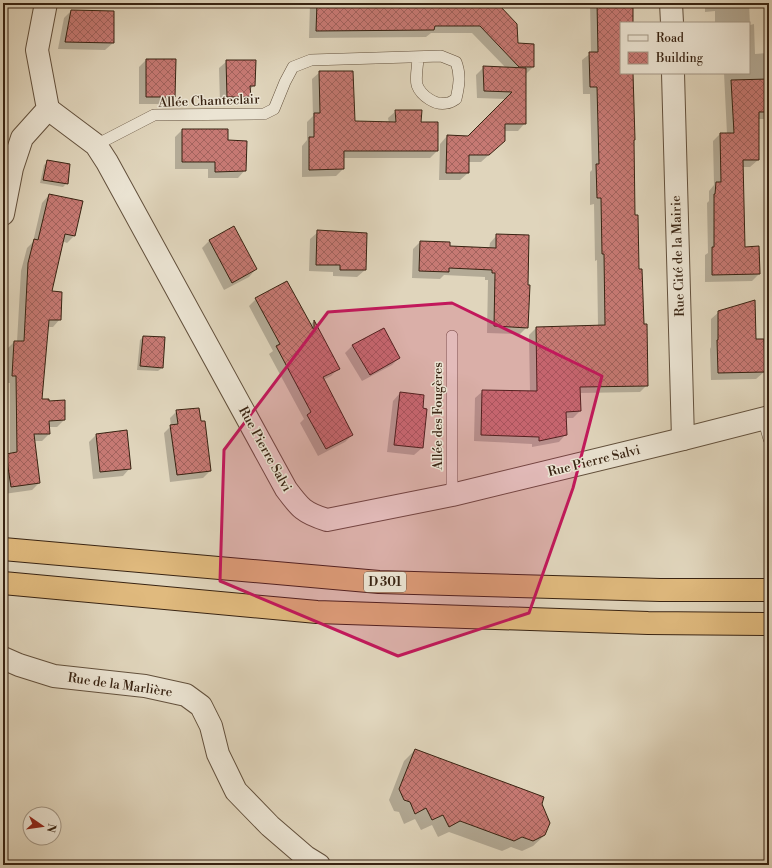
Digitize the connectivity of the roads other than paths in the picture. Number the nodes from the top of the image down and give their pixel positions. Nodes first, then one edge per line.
1 (46, 3) edge
2 (671, 3) edge
3 (672, 22) edge
4 (418, 57) junction
5 (673, 74) edge
6 (48, 109) junction
7 (96, 145) junction
8 (3, 214) edge
9 (452, 336) dead end
10 (766, 418) edge
11 (683, 439) junction
12 (769, 439) edge
13 (452, 495) junction
14 (3, 548) edge
15 (3, 583) edge
16 (769, 590) edge
17 (769, 624) edge
18 (3, 658) edge
19 (319, 865) edge

1 - 6 street
2 - 3 street
4 - 4 lane, Allée Chanteclair
4 - 7 lane, Allée Chanteclair
5 - 11 street, Rue Cité de la Mairie
6 - 7 street, Rue Pierre Salvi
6 - 8 street
7 - 13 street, Rue Pierre Salvi
9 - 13 lane, Allée des Fougères
10 - 11 street, Rue Pierre Salvi
10 - 12 lane
11 - 13 street, Rue Pierre Salvi
14 - 16 highway, D 301
15 - 17 highway
18 - 19 street, Rue de la Marlière

